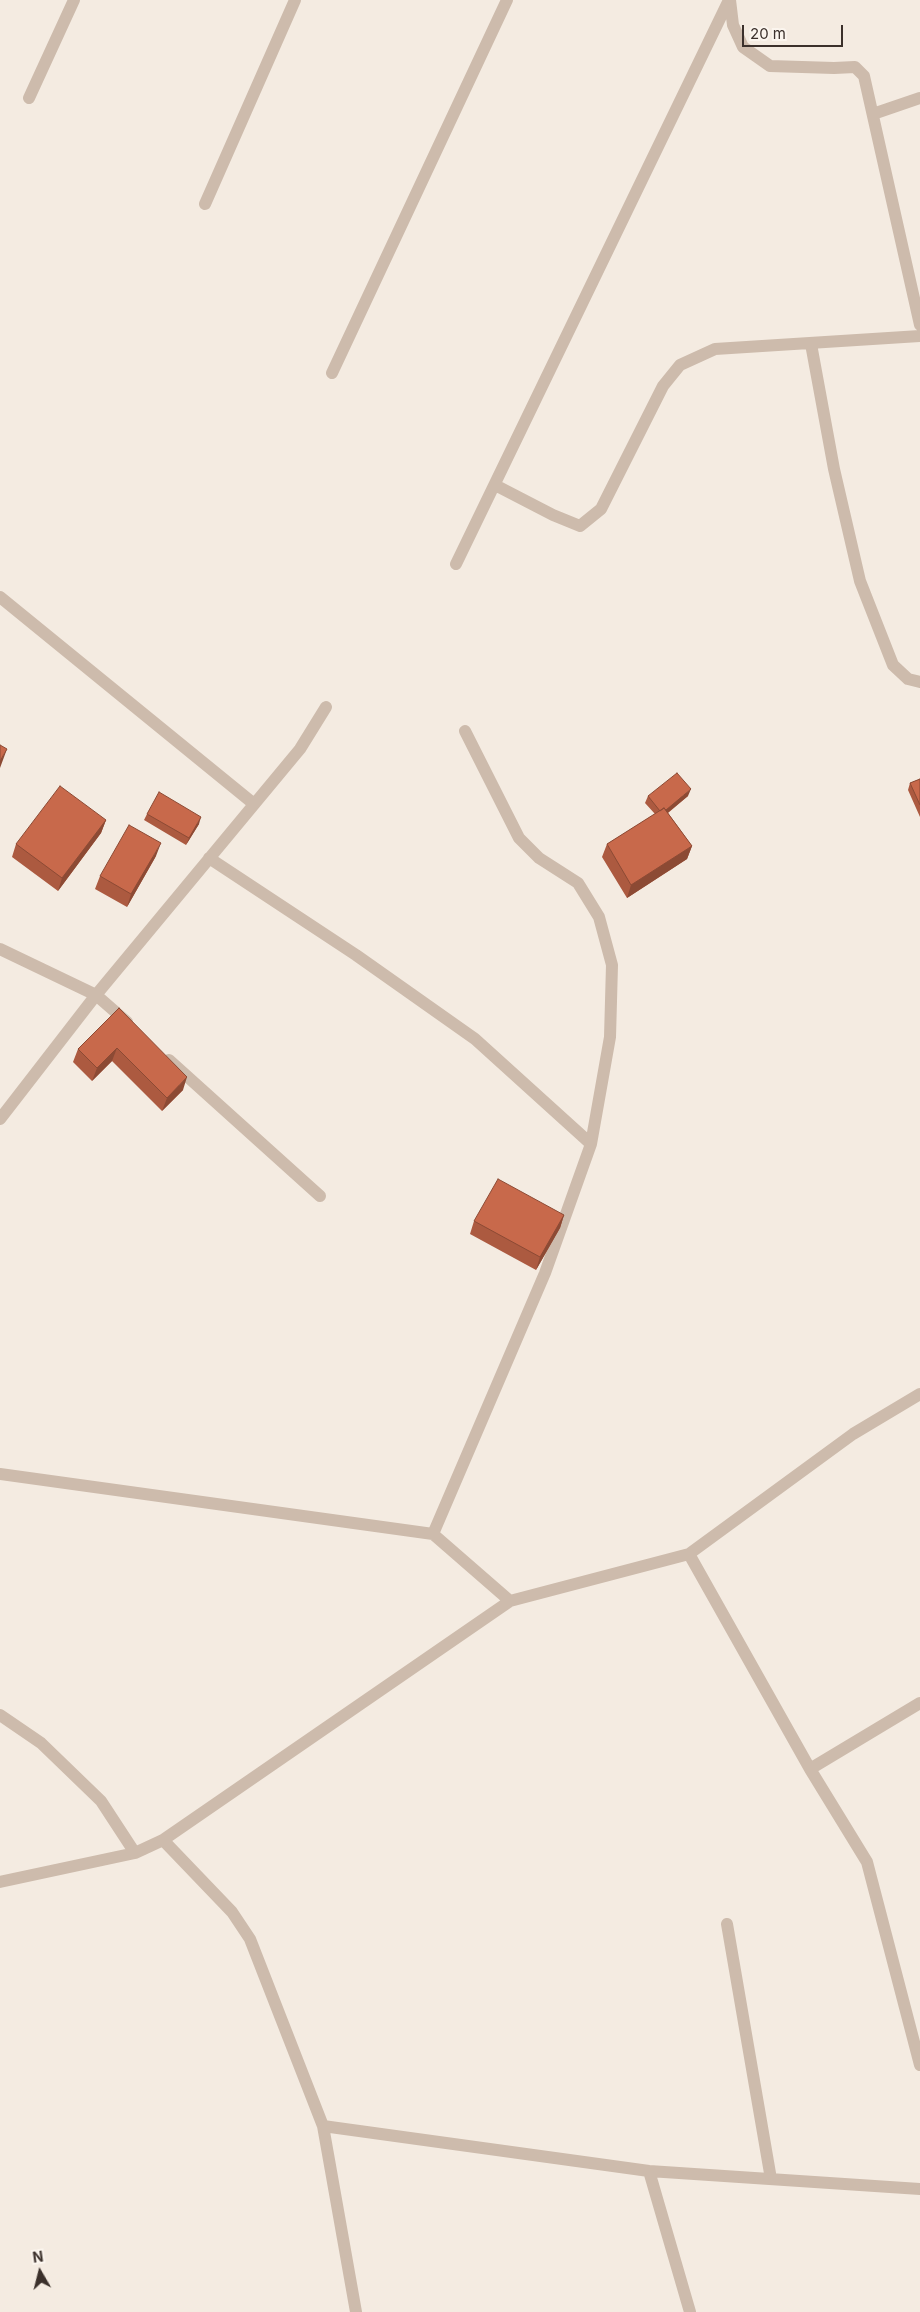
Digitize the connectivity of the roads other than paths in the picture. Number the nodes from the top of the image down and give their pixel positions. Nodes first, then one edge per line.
1 (74, 0) edge
2 (296, 0) edge
3 (507, 0) edge
4 (729, 0) edge
5 (29, 98) dead end
6 (920, 98) edge
7 (873, 114) junction
8 (205, 204) dead end
9 (920, 324) edge
10 (920, 336) edge
11 (811, 344) junction
12 (332, 373) dead end
13 (495, 485) junction
14 (456, 564) dead end
15 (0, 597) edge
16 (920, 682) edge
17 (326, 708) dead end
18 (465, 731) dead end
19 (254, 804) junction
20 (209, 858) junction
21 (0, 949) edge
22 (96, 994) junction
23 (139, 1033) edge
24 (161, 1053) edge
25 (0, 1119) edge
26 (591, 1144) junction
27 (320, 1196) dead end
28 (920, 1394) edge
29 (0, 1474) edge
30 (434, 1534) junction
31 (689, 1554) junction
32 (510, 1601) junction
33 (920, 1703) edge
34 (0, 1716) edge
35 (810, 1769) junction
36 (164, 1840) junction
37 (135, 1853) junction
38 (0, 1882) edge
39 (727, 1924) dead end
40 (920, 2065) edge
41 (323, 2126) junction
42 (649, 2171) junction
43 (770, 2179) junction
44 (920, 2189) edge
45 (356, 2312) edge
46 (690, 2312) edge

1 - 5 street
2 - 8 street
3 - 12 street
4 - 7 street
4 - 13 street
6 - 7 street
7 - 9 street
10 - 11 street
11 - 13 street
11 - 16 street
13 - 14 street
15 - 19 street
17 - 19 street
18 - 26 street
19 - 20 street
20 - 22 street
20 - 26 street
21 - 22 street
22 - 23 street
22 - 25 street
24 - 27 street
26 - 30 street
28 - 31 street
29 - 30 street
30 - 32 street
31 - 32 street
31 - 35 street
32 - 36 street
33 - 35 street
34 - 37 street
35 - 40 street
36 - 37 street
36 - 41 street
37 - 38 street
39 - 43 street
41 - 42 street
41 - 45 street
42 - 43 street
42 - 46 street
43 - 44 street

